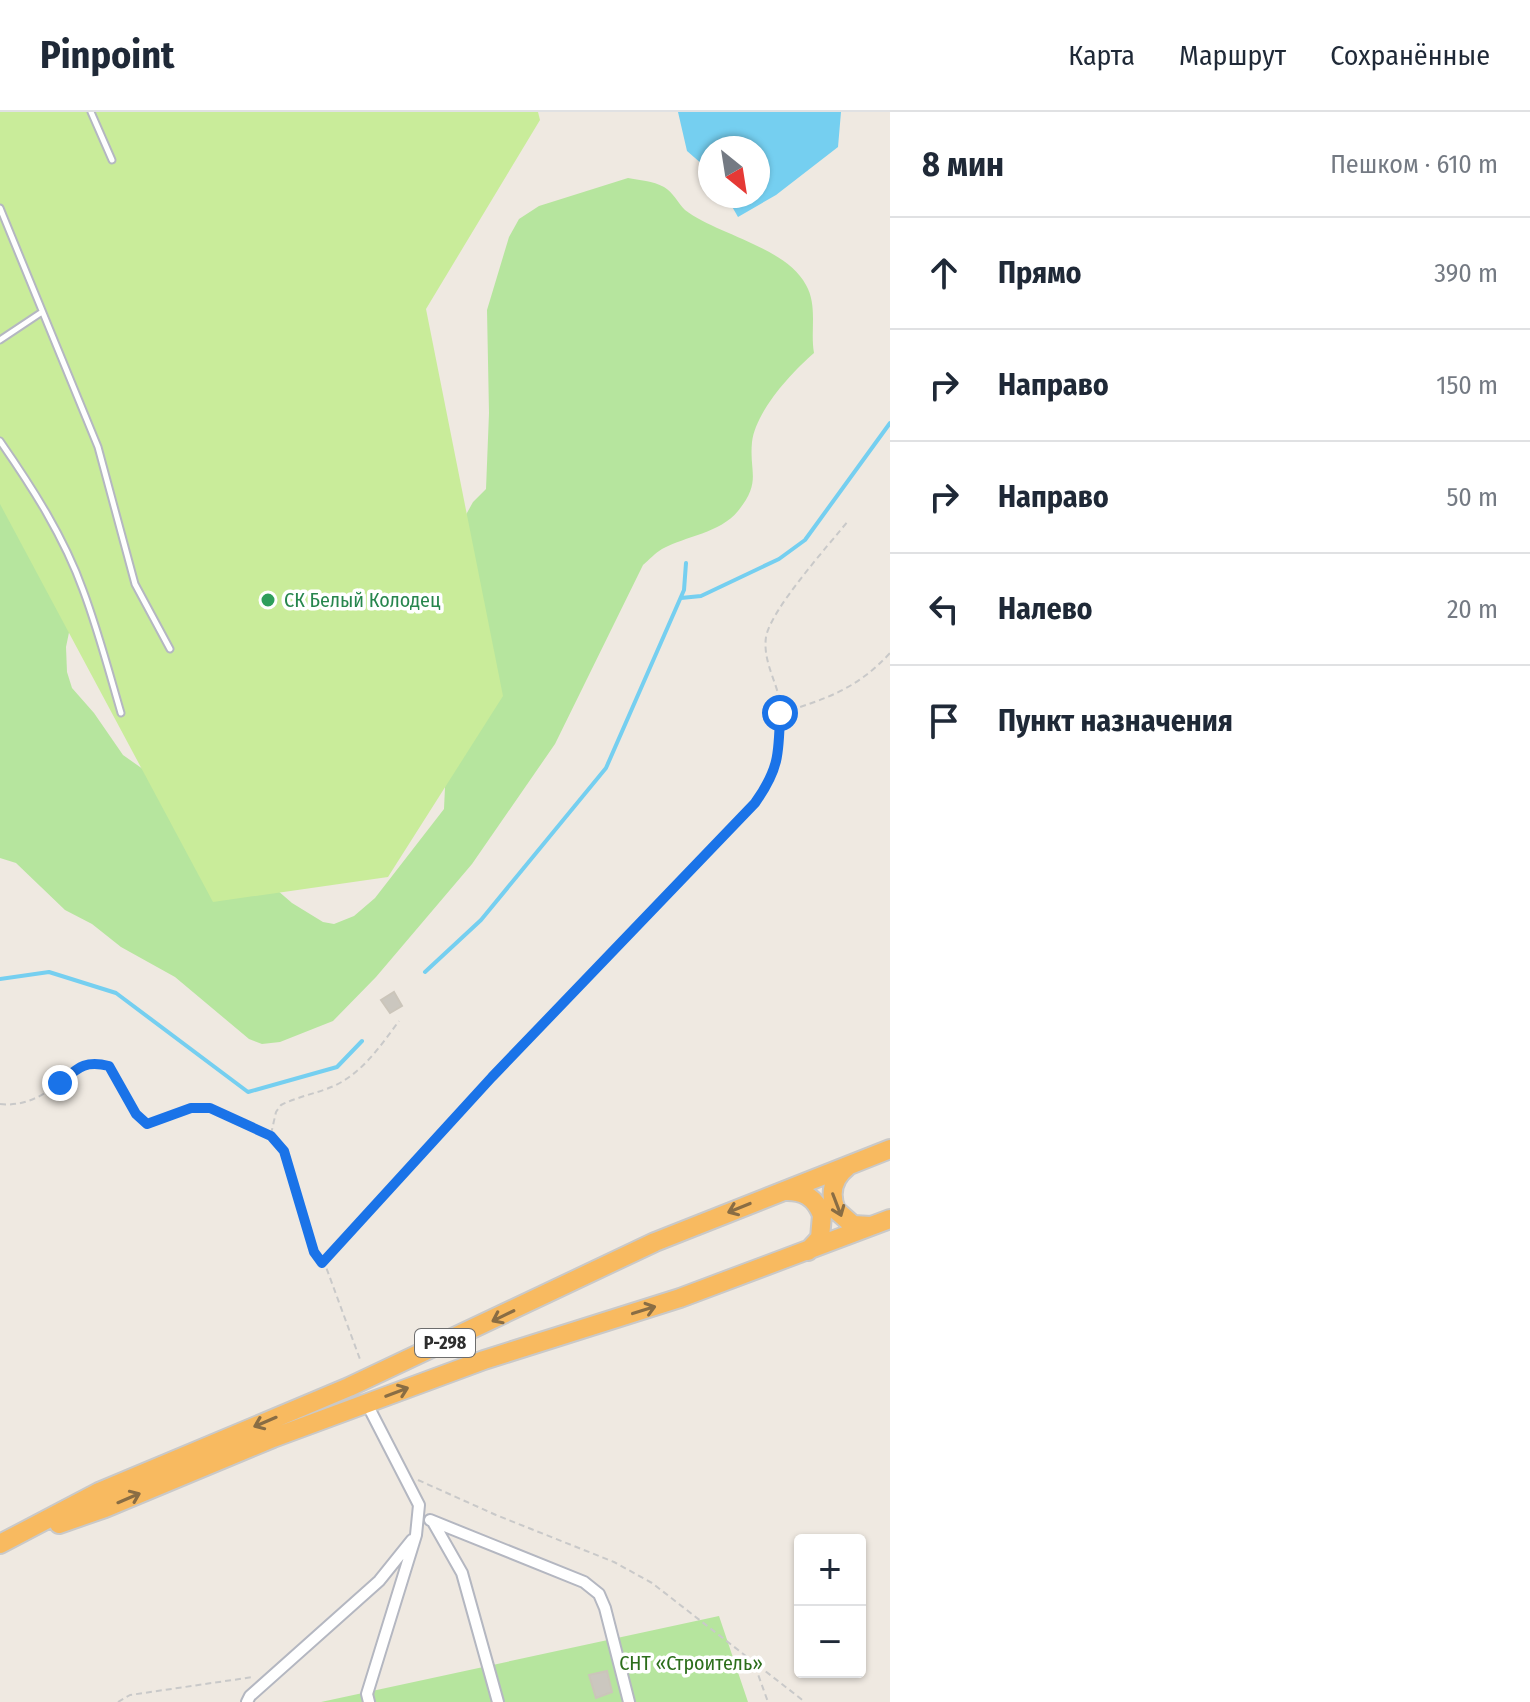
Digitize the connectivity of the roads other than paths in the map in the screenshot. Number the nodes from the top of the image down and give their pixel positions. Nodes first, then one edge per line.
1 (91, 112) edge
2 (112, 160) dead end
3 (0, 208) edge
4 (42, 312) junction
5 (0, 340) edge
6 (0, 441) edge
7 (170, 649) dead end
8 (121, 713) dead end
9 (890, 1149) edge
10 (853, 1163) junction
11 (778, 1192) junction
12 (883, 1222) edge
13 (802, 1254) junction
14 (367, 1404) junction
15 (419, 1505) junction
16 (430, 1520) junction
17 (416, 1535) junction
18 (2, 1543) edge
19 (368, 1698) edge
20 (247, 1702) edge
21 (498, 1702) edge
22 (629, 1702) edge

1 - 2 lane
3 - 4 lane
4 - 5 lane
4 - 7 lane
6 - 8 lane
9 - 10 highway, Р-298
10 - 11 highway, Р-298
10 -> 12 highway
11 - 13 highway
11 -> 18 highway, Р-298
12 - 13 highway, Р-298
14 -> 13 highway, Р-298
14 - 15 street
18 -> 14 highway, Р-298
15 - 16 street
15 - 17 street
16 - 21 street
16 - 22 street
17 - 19 street
17 - 20 street

